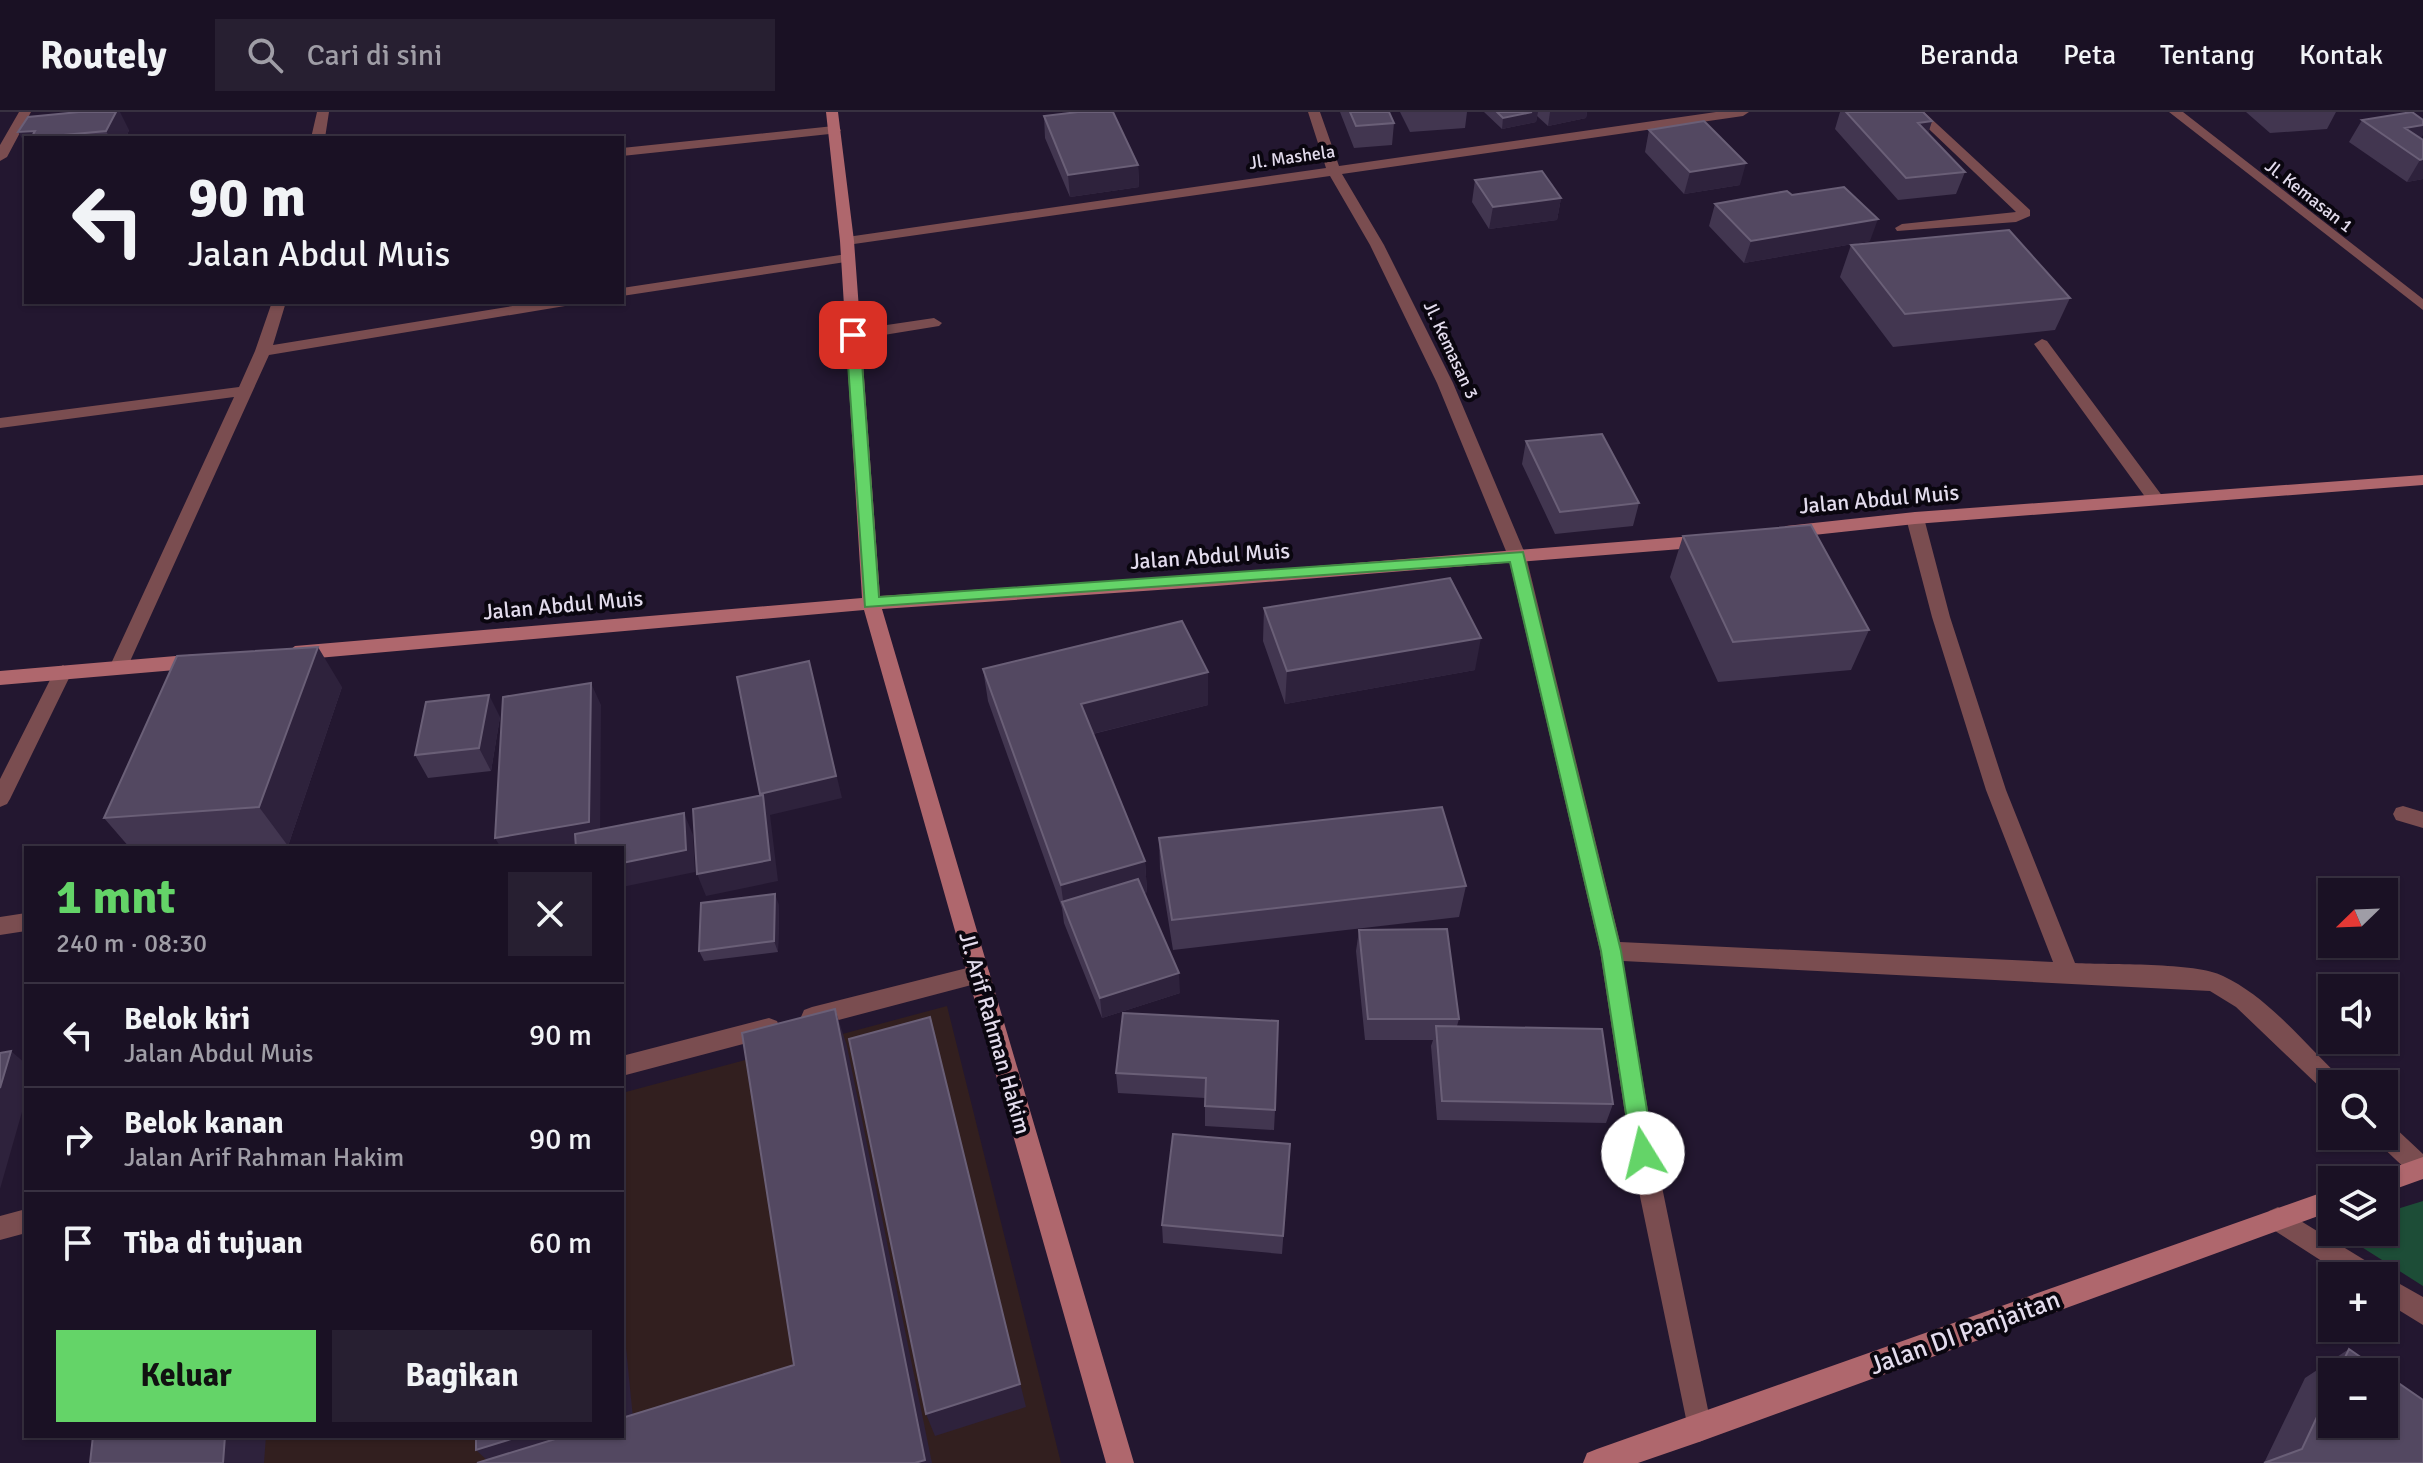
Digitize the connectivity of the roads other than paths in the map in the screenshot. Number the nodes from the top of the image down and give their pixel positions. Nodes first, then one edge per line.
1 (25, 112) edge
2 (323, 112) edge
3 (832, 112) edge
4 (1314, 112) edge
5 (1743, 112) edge
6 (1917, 112) edge
7 (2175, 112) edge
8 (1688, 115) edge
9 (834, 130) junction
10 (318, 136) edge
11 (624, 152) edge
12 (0, 157) edge
13 (1333, 169) junction
14 (1902, 228) dead end
15 (847, 241) junction
16 (847, 258) junction
17 (624, 292) edge
18 (278, 304) edge
19 (553, 304) edge
20 (2423, 306) edge
21 (934, 323) dead end
22 (853, 335) junction
23 (2042, 344) dead end
24 (263, 351) junction
25 (243, 391) junction
26 (0, 423) edge
27 (2423, 480) edge
28 (2157, 501) junction
29 (1915, 518) junction
30 (1775, 533) edge
31 (1728, 538) edge
32 (1517, 556) junction
33 (871, 603) junction
34 (275, 654) edge
35 (213, 660) edge
36 (118, 668) junction
37 (63, 672) junction
38 (0, 678) edge
39 (0, 799) edge
40 (24, 922) edge
41 (0, 926) edge
42 (1611, 951) junction
43 (979, 974) junction
44 (2068, 974) junction
45 (624, 1065) edge
46 (2318, 1071) edge
47 (2398, 1146) edge
48 (2422, 1168) edge
49 (2398, 1177) edge
50 (2318, 1205) edge
51 (2278, 1219) junction
52 (24, 1222) edge
53 (0, 1228) edge
54 (2345, 1262) edge
55 (2398, 1296) edge
56 (2423, 1312) edge
57 (1699, 1429) junction
58 (1120, 1463) edge
59 (1597, 1463) edge

1 - 12 street
2 - 10 street
3 - 9 main road, Jl. Arif Rahman Hakim
4 - 13 street, Jl. Kemasan 3
5 - 8 street, Jl. Mashela
6 - 14 street
7 - 20 street, Jl. Kemasan 1
8 - 13 street, Jl. Mashela
9 - 11 street
9 - 15 main road, Jl. Arif Rahman Hakim
13 - 15 street, Jl. Mashela
13 - 32 street, Jl. Kemasan 3
15 - 16 main road, Jl. Arif Rahman Hakim
16 - 17 street
16 - 22 main road, Jl. Arif Rahman Hakim
18 - 24 street
19 - 24 street
21 - 22 street
22 - 33 main road, Jl. Arif Rahman Hakim
23 - 28 street
24 - 25 street
25 - 26 street
25 - 36 street
27 - 28 main road, Jalan Abdul Muis
28 - 29 main road, Jalan Abdul Muis
29 - 30 main road, Jalan Abdul Muis
29 - 44 street
31 - 32 main road, Jalan Abdul Muis
32 - 33 main road, Jalan Abdul Muis
32 - 42 street, Jl. Kemasan 3
33 - 34 main road, Jalan Abdul Muis
33 - 43 main road, Jl. Arif Rahman Hakim
35 - 36 main road
36 - 37 main road
37 - 38 main road
37 - 39 street
40 - 41 street
42 - 44 street
42 - 57 street, Jl. Kemasan 3
43 - 45 street
43 - 58 main road, Jl. Arif Rahman Hakim
44 - 46 street
47 - 48 street
48 - 49 main road
50 - 51 main road, Jalan DI Panjaitan
51 - 54 street
51 - 57 main road, Jalan DI Panjaitan
52 - 53 street
55 - 56 street
57 - 59 main road, Jalan DI Panjaitan

